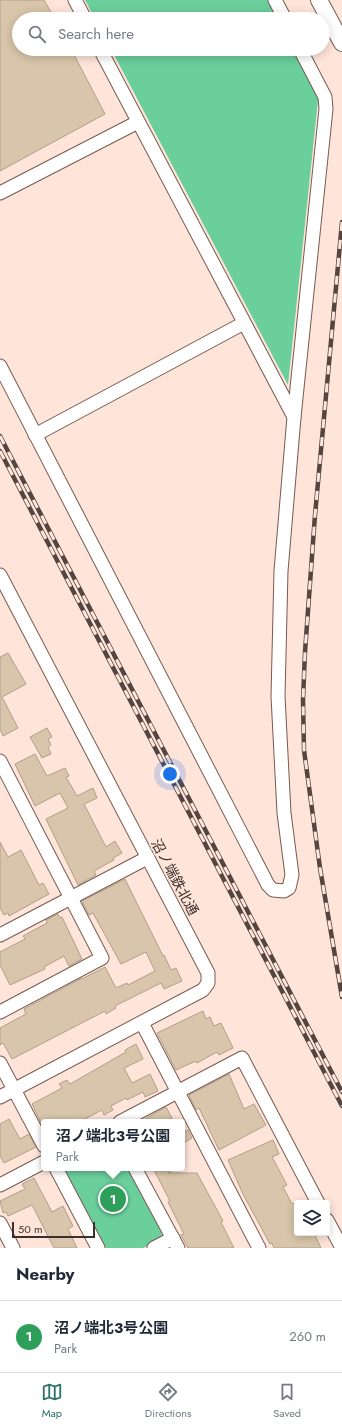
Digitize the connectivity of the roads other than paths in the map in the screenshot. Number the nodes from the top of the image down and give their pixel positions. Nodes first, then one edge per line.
1 (75, 0) edge
2 (275, 0) edge
3 (319, 0) edge
4 (81, 12) edge
5 (281, 12) edge
6 (325, 12) edge
7 (330, 21) edge
8 (338, 36) edge
9 (104, 56) edge
10 (304, 56) edge
11 (138, 122) junction
12 (0, 193) edge
13 (244, 323) junction
14 (0, 366) edge
15 (294, 418) junction
16 (35, 435) junction
17 (0, 575) edge
18 (0, 761) edge
19 (147, 858) junction
20 (71, 898) junction
21 (1, 932) edge
22 (0, 1012) edge
23 (142, 1023) junction
24 (0, 1063) edge
25 (14, 1090) junction
26 (178, 1093) junction
27 (0, 1097) edge
28 (126, 1119) edge
29 (41, 1140) edge
30 (41, 1164) edge
31 (58, 1171) edge
32 (138, 1171) edge
33 (0, 1185) edge
34 (316, 1200) edge
35 (0, 1223) edge
36 (330, 1226) edge
37 (175, 1243) edge
38 (13, 1248) edge
39 (98, 1248) edge
40 (154, 1248) edge
41 (259, 1248) edge
42 (342, 1248) edge

1 - 4 street
2 - 5 street
3 - 6 main road
7 - 8 main road
9 - 11 street
10 - 15 street
11 - 12 street
11 - 13 street
13 - 15 street
13 - 16 street
14 - 16 street
15 - 16 street
17 - 19 street, 沼ノ端鉄北通
18 - 20 street
19 - 20 street
19 - 23 street, 沼ノ端鉄北通
20 - 21 street
20 - 22 street
23 - 25 street, 沼ノ端鉄北通
23 - 26 street
24 - 25 street
25 - 27 street, 沼ノ端鉄北通
25 - 29 street
26 - 28 street
26 - 34 street
26 - 41 street
30 - 33 street
31 - 39 street
32 - 37 street
35 - 38 street
36 - 42 street
37 - 40 street

